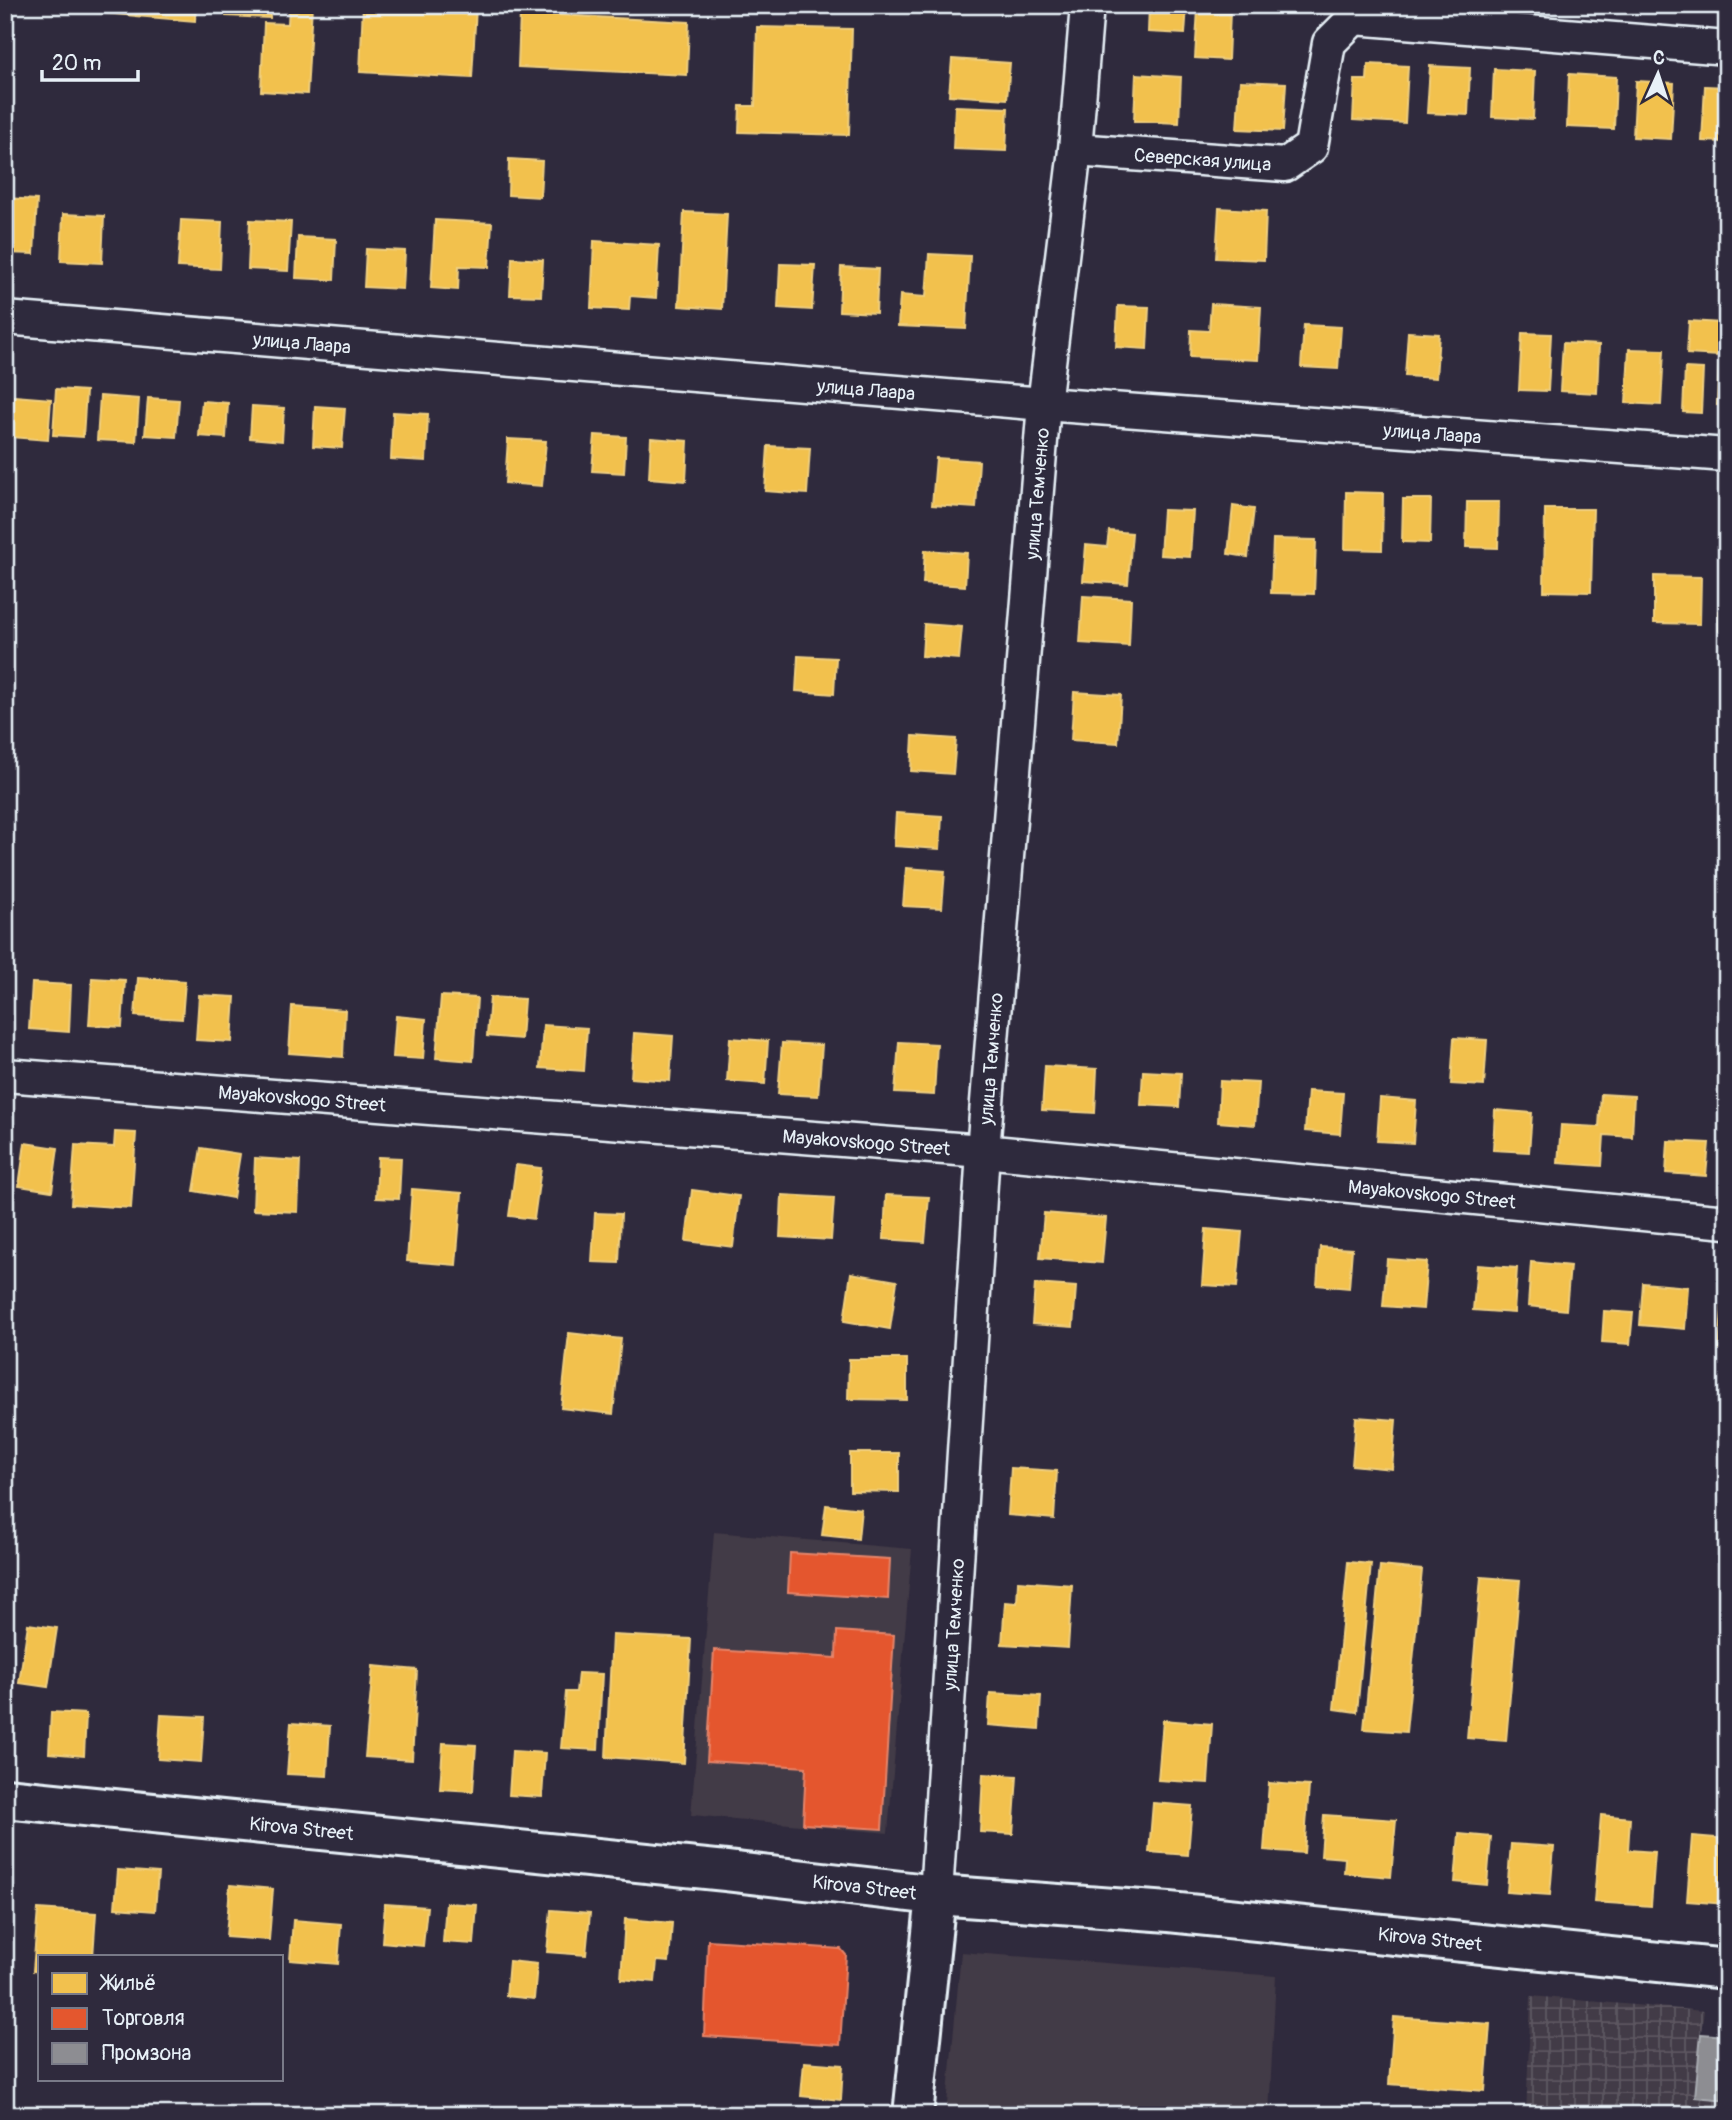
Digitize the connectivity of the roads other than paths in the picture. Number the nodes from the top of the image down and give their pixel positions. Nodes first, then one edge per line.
1 (1087, 5) edge
2 (1727, 48) edge
3 (1075, 150) junction
4 (5, 318) edge
5 (1044, 404) junction
6 (1727, 454) edge
7 (5, 1075) edge
8 (983, 1151) junction
9 (1727, 1222) edge
10 (5, 1797) edge
11 (936, 1895) junction
12 (1727, 1969) edge
13 (913, 2115) edge

1 - 3 street, улица Темченко
2 - 3 street, Северская улица
3 - 5 street, улица Темченко
4 - 5 street, улица Лаара
5 - 6 street, улица Лаара
5 - 8 street, улица Темченко
7 - 8 street, Mayakovskogo Street
8 - 9 street, Mayakovskogo Street
8 - 11 street, улица Темченко
10 - 11 main road, Kirova Street
11 - 12 main road, Kirova Street
11 - 13 main road, улица Темченко

